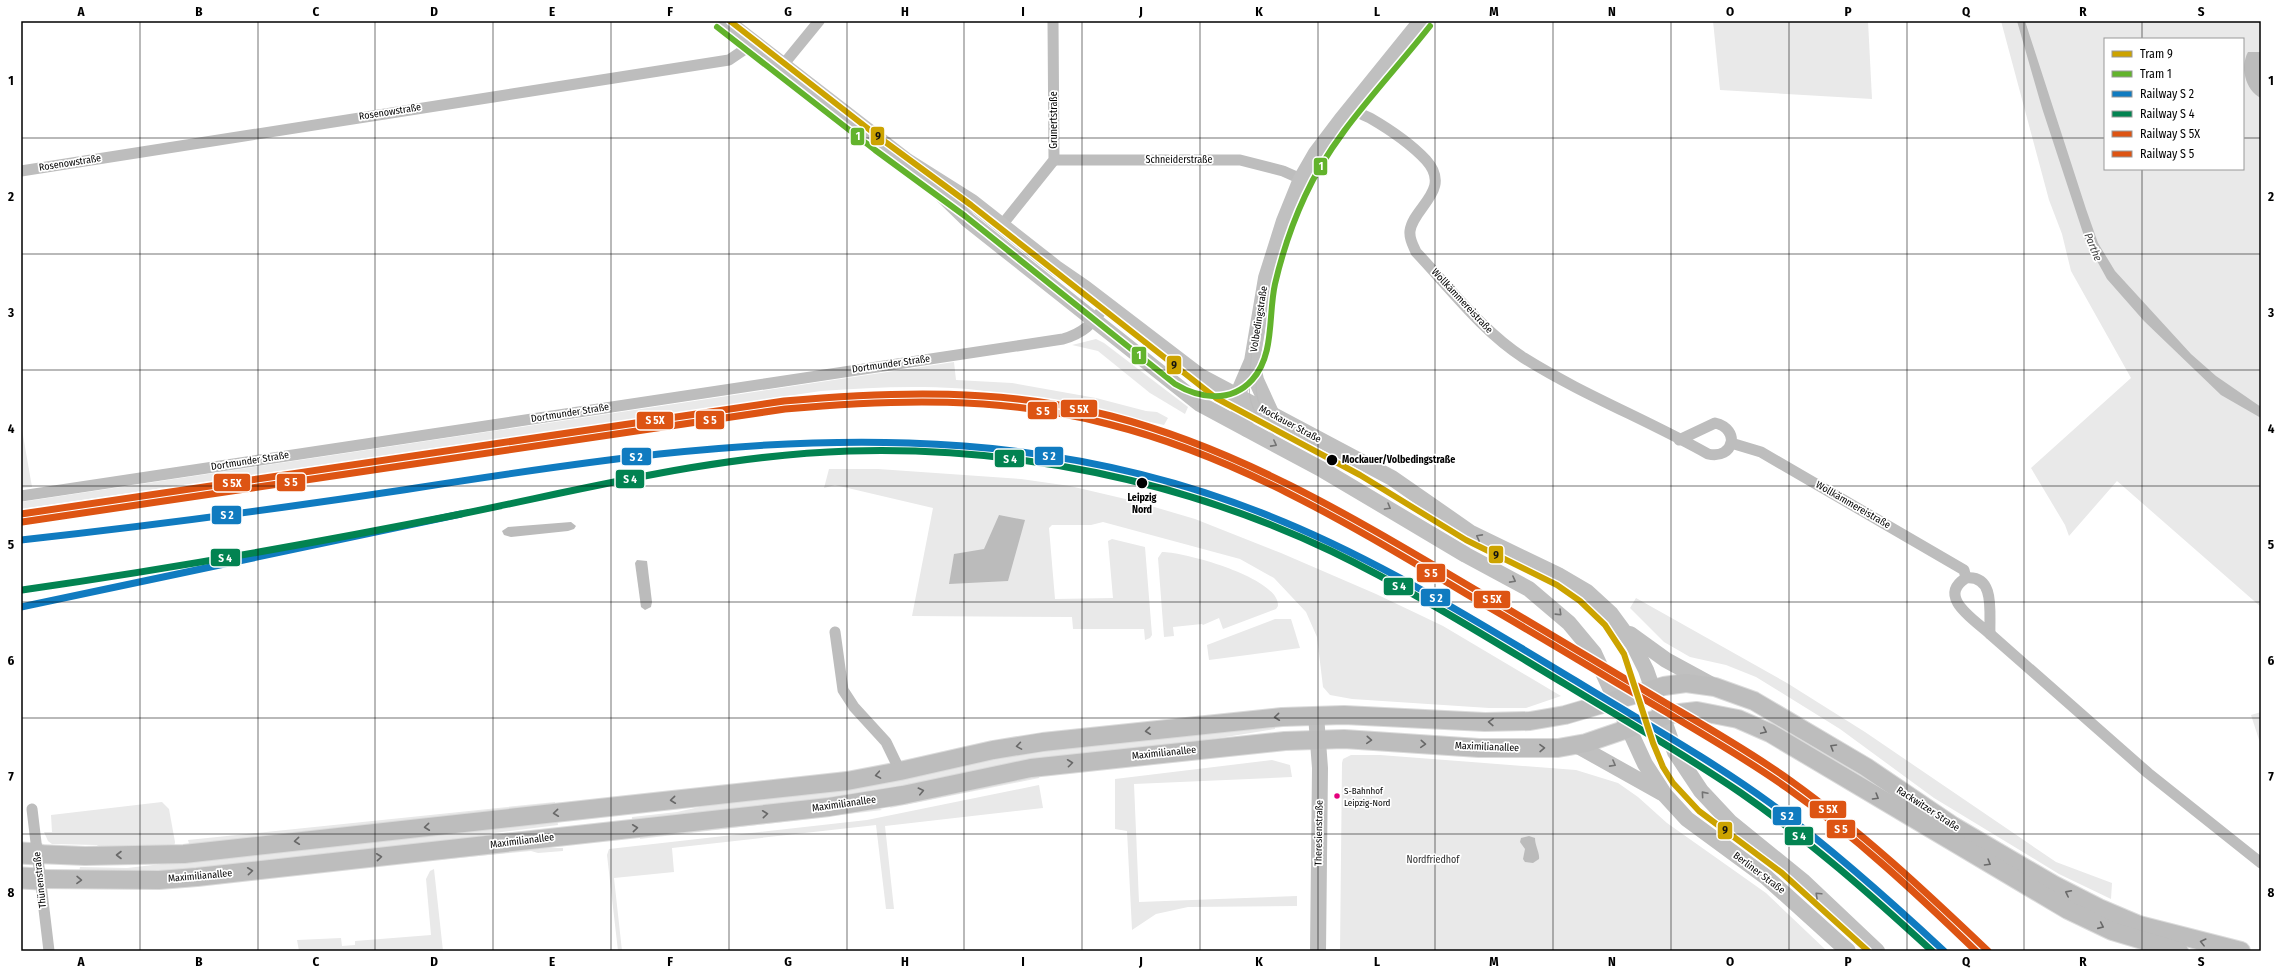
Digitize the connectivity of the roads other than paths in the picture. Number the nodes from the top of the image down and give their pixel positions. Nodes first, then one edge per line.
1 (726, 21) edge
2 (820, 21) edge
3 (1053, 21) edge
4 (1421, 21) edge
5 (754, 43) junction
6 (783, 65) junction
7 (1351, 108) junction
8 (1054, 160) junction
9 (908, 161) junction
10 (21, 170) edge
11 (1301, 178) junction
12 (1002, 225) junction
13 (1107, 304) junction
14 (1094, 320) junction
15 (1252, 361) junction
16 (1237, 396) junction
17 (1192, 397) junction
18 (1272, 415) junction
19 (1247, 429) junction
20 (1679, 440) junction
21 (1731, 443) junction
22 (21, 496) edge
23 (1966, 578) junction
24 (1624, 630) junction
25 (835, 632) dead end
26 (1990, 634) junction
27 (1603, 670) joint
28 (1720, 688) junction
29 (1652, 689) junction
30 (1617, 699) junction
31 (1316, 715) junction
32 (1661, 717) junction
33 (1629, 728) junction
34 (1318, 739) junction
35 (1578, 746) junction
36 (900, 771) junction
37 (1665, 795) junction
38 (32, 808) dead end
39 (29, 853) edge
40 (2261, 864) edge
41 (30, 878) edge
42 (49, 951) edge
43 (1318, 951) edge
44 (1848, 951) edge
45 (1877, 951) edge
46 (2179, 951) edge
47 (2241, 951) edge

1 - 5 main road, Mockauer Straße
2 - 6 street
3 - 8 street, Grunertstraße
4 - 7 main road, Volbedingstraße
5 - 6 main road, Mockauer Straße
5 - 10 street, Rosenowstraße
6 - 9 main road, Mockauer Straße
7 - 11 main road, Volbedingstraße
7 - 20 street, Wollkämmereistraße
8 - 11 street, Schneiderstraße
8 - 12 street, Grunertstraße
9 - 12 main road, Mockauer Straße
9 - 14 main road, Mockauer Straße
11 - 15 main road, Volbedingstraße
12 - 13 main road, Mockauer Straße
13 - 14 street, Dortmunder Straße
13 - 16 main road, Mockauer Straße
14 - 17 main road, Mockauer Straße
14 - 22 street, Dortmunder Straße
15 - 16 main road, Volbedingstraße
15 - 18 main road
16 - 17 main road
16 - 18 main road, Mockauer Straße
16 - 19 main road
17 - 19 main road, Mockauer Straße
24 -> 18 main road, Mockauer Straße
19 -> 27 main road, Mockauer Straße
20 - 21 street, Wollkämmereistraße
20 - 21 street
21 - 23 street, Wollkämmereistraße
23 - 26 street
23 - 26 street
24 - 28 main road
24 - 29 main road, Mockauer Straße
25 - 36 street
26 - 40 street
27 - 30 main road, Berliner Straße
28 - 29 main road, Rackwitzer Straße
47 -> 28 main road, Rackwitzer Straße
29 - 30 main road, Rackwitzer Straße
29 - 32 main road, Mockauer Straße
30 -> 31 main road
30 - 33 main road, Berliner Straße
31 - 34 main road, Theresienstraße
31 -> 36 main road
32 - 33 main road, Maximilianallee
45 -> 32 main road, Berliner Straße
32 -> 46 main road, Rackwitzer Straße
33 - 35 main road, Maximilianallee
33 - 37 main road, Berliner Straße
34 -> 35 main road, Maximilianallee
41 -> 34 main road, Maximilianallee
34 - 43 main road, Theresienstraße
35 -> 37 main road
36 -> 39 main road
37 - 44 main road, Berliner Straße
38 - 39 street, Thünenstraße
39 - 41 street, Thünenstraße
41 - 42 street, Thünenstraße

